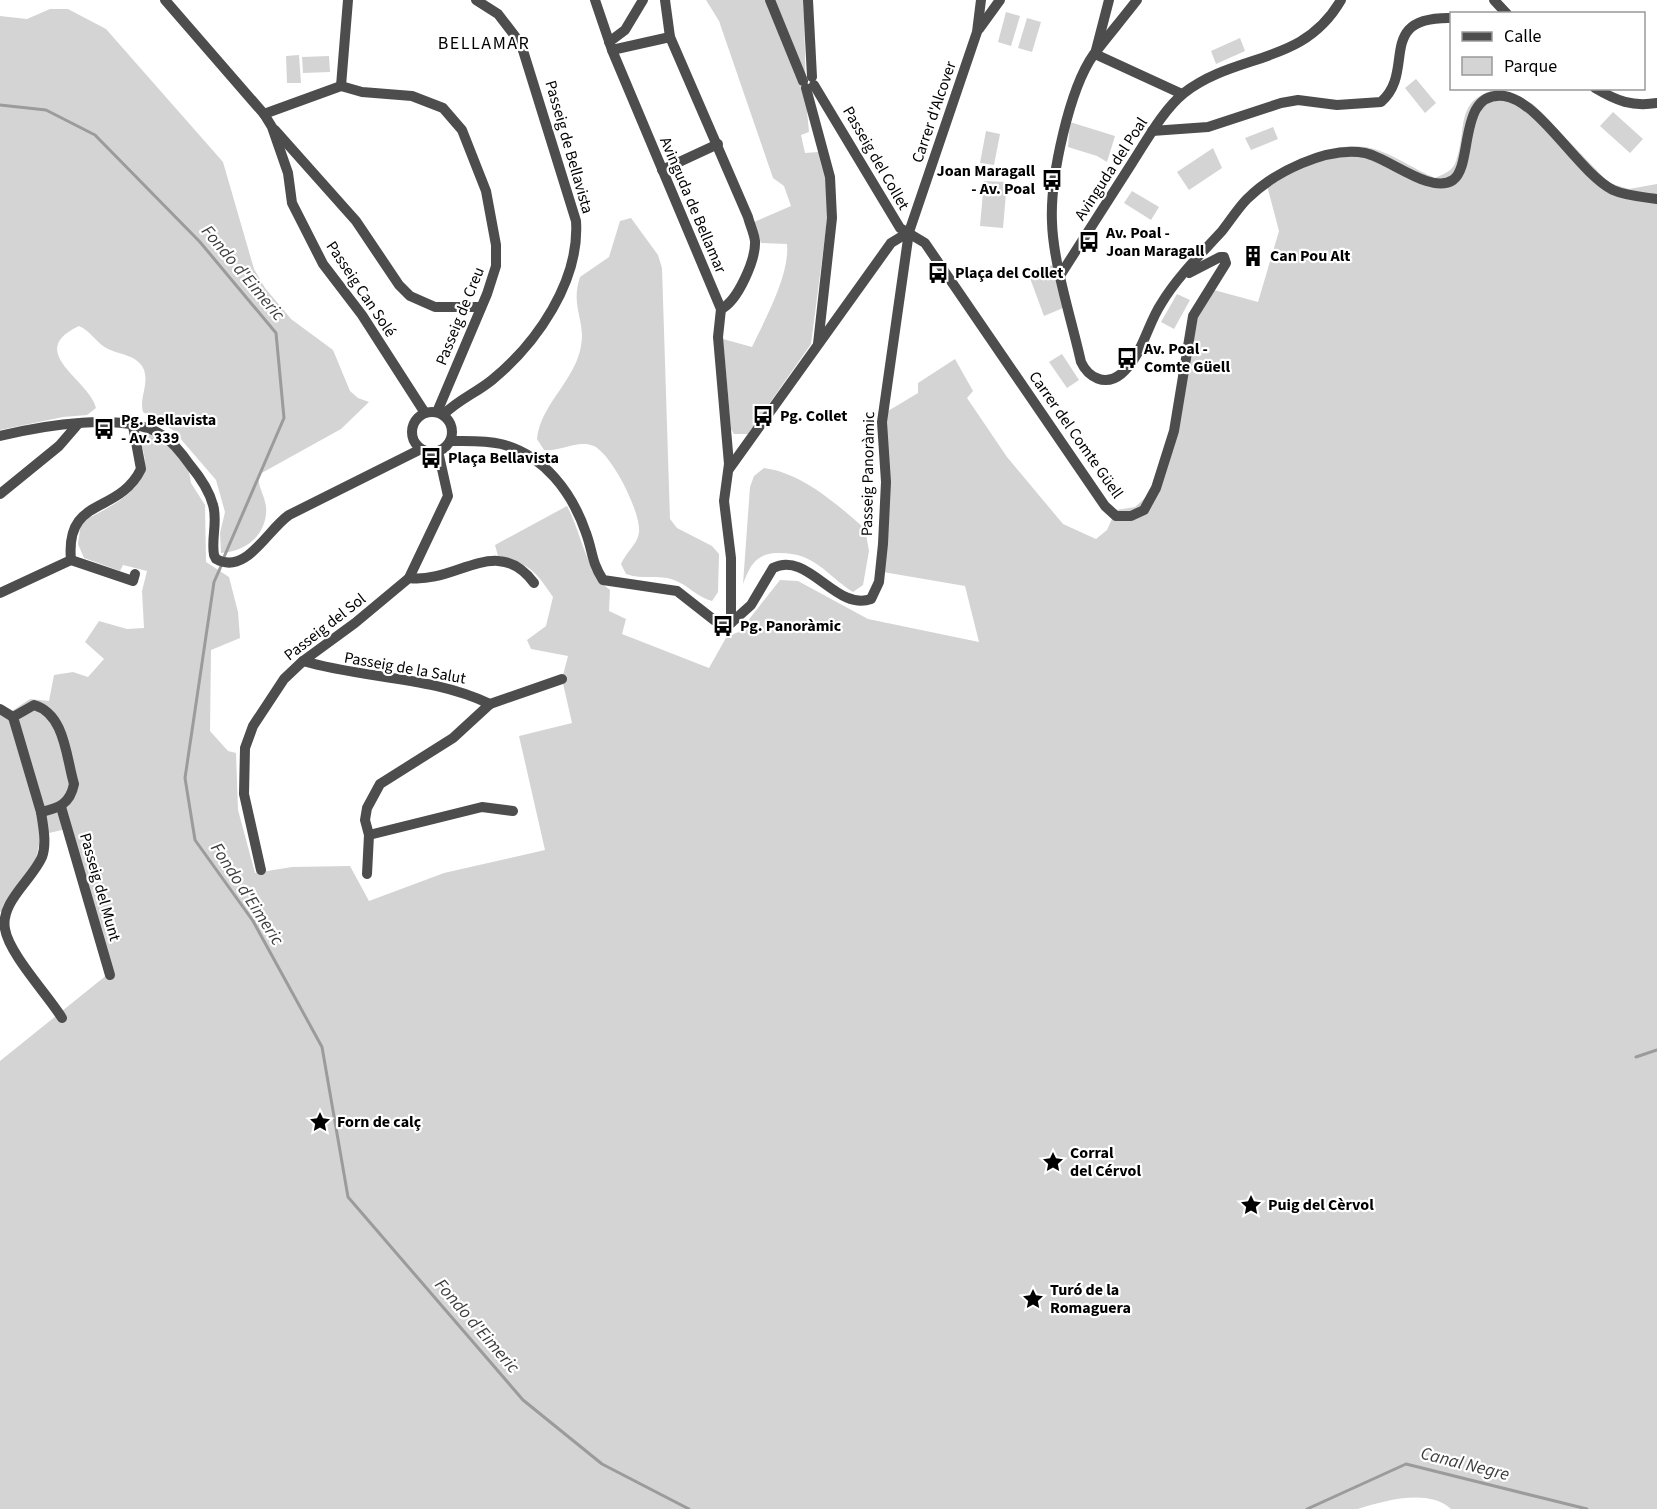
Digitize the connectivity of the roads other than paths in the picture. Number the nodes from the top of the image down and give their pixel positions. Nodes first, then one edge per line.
1 (165, 0) edge
2 (348, 0) edge
3 (476, 0) edge
4 (595, 0) edge
5 (643, 0) edge
6 (665, 0) edge
7 (771, 0) edge
8 (808, 0) edge
9 (981, 0) edge
10 (1000, 0) edge
11 (1109, 0) edge
12 (1137, 0) edge
13 (1341, 0) edge
14 (1494, 0) edge
15 (1505, 12) edge
16 (1450, 18) edge
17 (977, 32) junction
18 (670, 37) junction
19 (610, 46) junction
20 (1095, 54) junction
21 (809, 83) junction
22 (341, 86) junction
23 (1598, 90) edge
24 (1182, 94) junction
25 (1657, 103) edge
26 (264, 114) junction
27 (272, 127) junction
28 (1152, 131) junction
29 (718, 144) junction
30 (662, 170) junction
31 (1657, 200) edge
32 (909, 232) junction
33 (1061, 274) junction
34 (1177, 281) junction
35 (720, 304) junction
36 (481, 307) junction
37 (821, 322) junction
38 (833, 324) junction
39 (818, 345) junction
40 (425, 413) junction
41 (440, 413) junction
42 (78, 424) junction
43 (133, 426) junction
44 (726, 428) junction
45 (0, 436) edge
46 (752, 439) junction
47 (450, 441) junction
48 (421, 449) junction
49 (438, 452) junction
50 (729, 469) junction
51 (0, 494) edge
52 (71, 560) junction
53 (135, 574) dead end
54 (409, 579) junction
55 (534, 583) dead end
56 (0, 593) edge
57 (731, 623) junction
58 (303, 661) junction
59 (562, 679) dead end
60 (490, 704) junction
61 (0, 709) edge
62 (13, 717) junction
63 (61, 807) junction
64 (513, 811) dead end
65 (41, 812) junction
66 (369, 835) junction
67 (261, 870) dead end
68 (366, 874) dead end
69 (110, 975) dead end
70 (62, 1017) dead end

1 - 26 street, Passeig Can Solé
2 - 22 street
3 - 41 street, Passeig de Bellavista
4 - 19 street, Avinguda de Bellamar
5 - 19 street
6 - 18 street
7 - 21 street
8 - 21 street
9 - 17 street, Carrer d'Alcover
10 - 17 street
11 - 20 street
12 - 20 street
13 - 24 street, Avinguda del Poal
14 - 15 street
16 - 28 street
17 - 32 street, Carrer d'Alcover
18 - 19 street
18 - 29 street
19 - 30 street, Avinguda de Bellamar
20 - 24 street
20 - 33 street
21 - 32 street, Passeig del Collet
21 - 37 street
22 - 26 street
22 - 36 street, Passeig de Creu
23 - 25 street
24 - 28 street, Avinguda del Poal
26 - 27 street, Passeig Can Solé
27 - 36 street
27 - 40 street, Passeig Can Solé
28 - 33 street, Avinguda del Poal
29 - 30 street
29 - 35 street
30 - 35 street, Avinguda de Bellamar
31 - 34 street
32 - 34 street, Carrer del Comte Güell
32 - 38 street, Passeig del Collet
32 - 57 street, Passeig Panoràmic
33 - 34 street
35 - 44 street, Avinguda de Bellamar
36 - 41 street, Passeig de Creu
37 - 38 street
37 - 39 street
38 - 39 street, Passeig del Collet
39 - 46 street, Passeig del Collet
40 - 41 street
40 - 48 street
41 - 47 street
42 - 43 street
42 - 45 street
42 - 51 street
43 - 48 street
43 - 52 street
44 - 46 street
44 - 50 street, Avinguda de Bellamar
46 - 50 street, Passeig del Collet
47 - 49 street
47 - 57 street
48 - 49 street
49 - 54 street, Passeig del Sol
50 - 57 street, Avinguda de Bellamar
52 - 53 street
52 - 56 street
54 - 55 street
54 - 58 street, Passeig del Sol
58 - 60 street, Passeig de la Salut
58 - 67 street, Passeig del Sol
59 - 60 street
60 - 66 street
61 - 62 street
62 - 63 street
62 - 65 street
63 - 65 street
63 - 69 street, Passeig del Munt
64 - 66 street
65 - 70 street
66 - 68 street

